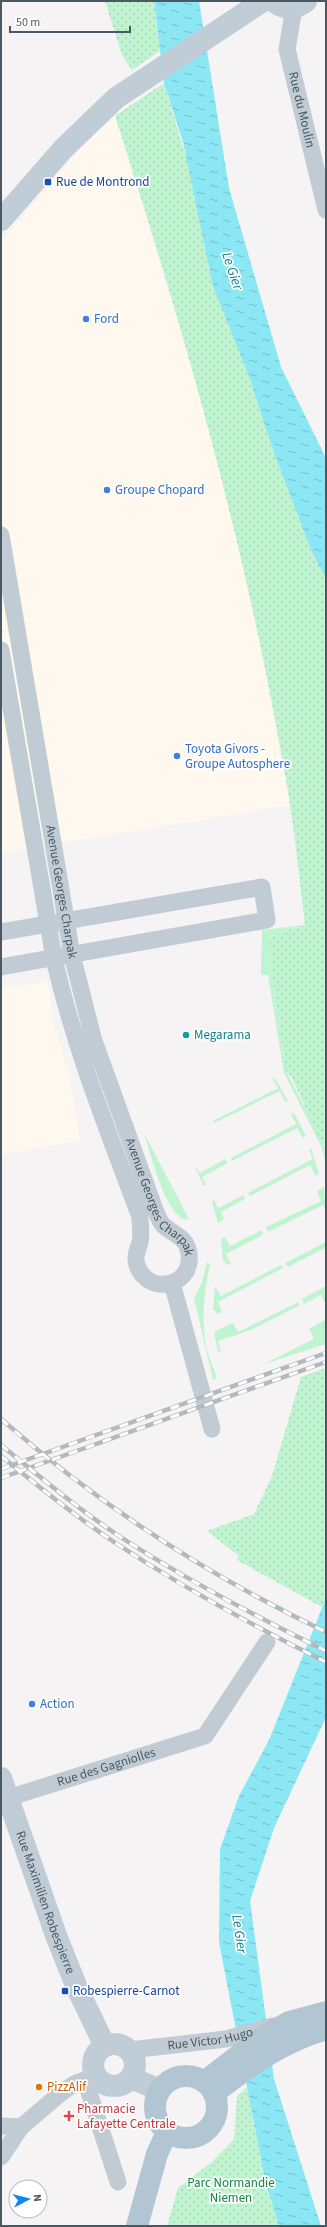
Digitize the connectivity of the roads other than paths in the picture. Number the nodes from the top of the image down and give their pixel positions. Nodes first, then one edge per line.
1 (274, 1) edge
2 (300, 4) edge
3 (255, 5) edge
4 (326, 210) edge
5 (1, 220) edge
6 (1, 535) edge
7 (1, 650) edge
8 (65, 920) junction
9 (49, 924) junction
10 (1, 932) edge
11 (72, 955) junction
12 (54, 958) junction
13 (1, 967) edge
14 (172, 1283) junction
15 (212, 1429) dead end
16 (267, 1642) dead end
17 (5, 1788) edge
18 (326, 2012) edge
19 (289, 2022) junction
20 (326, 2029) edge
21 (105, 2046) junction
22 (130, 2050) junction
23 (234, 2068) junction
24 (91, 2078) junction
25 (131, 2078) junction
26 (209, 2088) junction
27 (160, 2090) junction
28 (1, 2126) edge
29 (21, 2127) junction
30 (174, 2135) junction
31 (1, 2157) edge
32 (118, 2182) dead end
33 (137, 2226) edge
34 (148, 2226) edge

1 - 2 main road
2 - 4 street, Rue du Moulin
3 - 5 main road
6 - 8 street, Avenue Georges Charpak
7 - 9 street, Avenue Georges Charpak
8 - 9 street
8 - 11 street, Avenue Georges Charpak
8 - 11 street
9 - 10 street
9 - 12 street, Avenue Georges Charpak
11 - 12 street
11 - 14 street, Avenue Georges Charpak
12 - 13 street
12 - 14 street, Avenue Georges Charpak
14 - 15 street
16 - 17 street, Rue des Gagniolles
17 - 21 main road, Rue Maximilien Robespierre
18 - 19 main road, Rue Victor Hugo
19 - 22 street, Rue Victor Hugo
19 - 23 main road, Rue Victor Hugo
20 - 23 main road, Rue Victor Hugo
21 - 22 main road
21 - 24 main road
22 - 25 main road
23 - 26 main road, Rue Victor Hugo
24 - 25 main road
24 - 29 street
24 - 32 street
25 - 27 main road
26 - 27 main road
26 - 30 main road
27 - 30 main road
28 - 29 street
29 - 31 street
30 - 33 main road
30 - 34 main road

